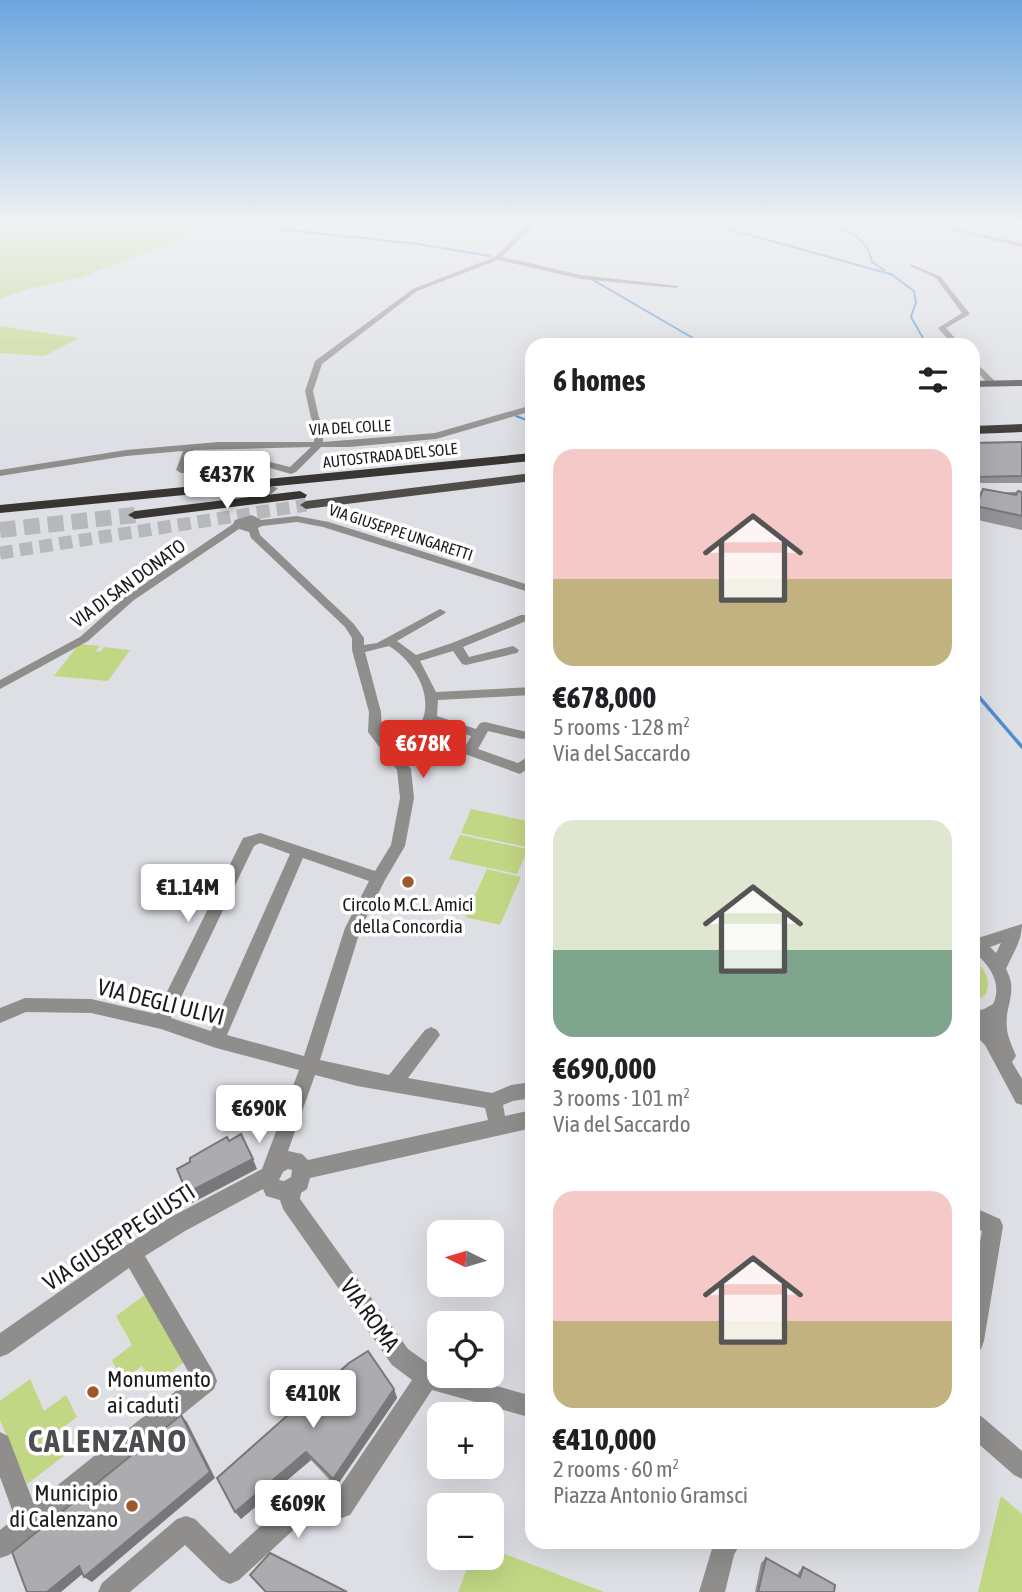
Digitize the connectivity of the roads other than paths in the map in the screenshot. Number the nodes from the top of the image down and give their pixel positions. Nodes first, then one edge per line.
1 (409, 294) edge
2 (951, 294) edge
3 (951, 338) edge
4 (980, 370) edge
5 (992, 383) junction
6 (1022, 383) edge
7 (980, 384) edge
8 (525, 410) edge
9 (1022, 418) edge
10 (980, 419) edge
11 (1022, 428) edge
12 (980, 430) edge
13 (318, 445) junction
14 (189, 448) junction
15 (525, 456) edge
16 (525, 456) edge
17 (525, 469) edge
18 (0, 473) edge
19 (525, 478) edge
20 (1022, 495) edge
21 (980, 496) edge
22 (0, 501) edge
23 (306, 505) tunnel mouth
24 (254, 507) dead end
25 (0, 509) edge
26 (135, 515) tunnel mouth
27 (253, 523) junction
28 (237, 526) joint
29 (525, 588) edge
30 (440, 612) dead end
31 (525, 618) edge
32 (388, 641) junction
33 (456, 646) junction
34 (358, 649) junction
35 (513, 650) dead end
36 (415, 659) junction
37 (0, 685) edge
38 (525, 691) edge
39 (434, 696) junction
40 (430, 718) junction
41 (479, 734) junction
42 (522, 736) dead end
43 (397, 757) junction
44 (525, 764) edge
45 (299, 850) junction
46 (378, 878) junction
47 (1020, 931) edge
48 (980, 942) edge
49 (980, 949) edge
50 (1000, 965) junction
51 (999, 1010) junction
52 (0, 1016) edge
53 (980, 1019) edge
54 (161, 1022) junction
55 (980, 1029) edge
56 (431, 1035) dead end
57 (216, 1040) junction
58 (1014, 1050) edge
59 (310, 1065) junction
60 (1013, 1078) junction
61 (393, 1084) junction
62 (525, 1091) edge
63 (1022, 1097) edge
64 (493, 1101) junction
65 (525, 1120) edge
66 (498, 1125) junction
67 (283, 1169) junction
68 (980, 1220) edge
69 (138, 1261) junction
70 (980, 1301) edge
71 (0, 1346) edge
72 (427, 1377) joint
73 (466, 1388) edge
74 (525, 1405) edge
75 (980, 1430) edge
76 (0, 1444) edge
77 (1022, 1466) edge
78 (28, 1521) junction
79 (0, 1546) edge
80 (724, 1549) edge
81 (111, 1592) edge
82 (712, 1592) edge

1 - 13 street
2 - 3 street
4 - 5 street
5 - 6 main road
5 - 7 main road
8 - 13 street, VIA DEL COLLE
9 - 10 highway
11 - 12 highway
13 - 14 street, VIA DEL COLLE
13 - 14 street
14 - 18 street, VIA DEL COLLE
15 - 22 highway, AUTOSTRADA DEL SOLE
16 - 25 highway, AUTOSTRADA DEL SOLE
17 - 26 highway, AUTOSTRADA DEL SOLE
19 - 23 main road
20 - 21 street
24 - 27 street
27 - 28 street, VIA GIUSEPPE UNGARETTI
27 - 29 street, VIA GIUSEPPE UNGARETTI
27 - 34 street
28 - 37 street, VIA DI SAN DONATO
30 - 32 street
31 - 33 street
32 - 34 street
32 - 36 street
33 - 35 street
33 - 36 street
34 - 43 street
36 - 39 street
38 - 39 street
39 - 40 street
40 - 41 street
40 - 43 street
41 - 42 street
41 - 44 street
43 - 46 street
45 - 46 street
45 - 54 street
45 - 57 street
46 - 59 street
47 - 48 street
47 - 50 street
49 - 50 street
50 - 51 street
51 - 53 street
51 - 58 street
52 - 54 street, VIA DEGLI ULIVI
54 - 57 street, VIA DEGLI ULIVI
55 - 60 street
56 - 61 street
57 - 59 street, VIA DEGLI ULIVI
58 - 60 street
59 - 61 street, VIA DEGLI ULIVI
59 - 67 street
60 - 63 street
61 - 64 street, VIA DEGLI ULIVI
62 - 64 street
64 - 66 street
65 - 66 street, VIA GIUSEPPE GIUSTI
66 - 67 street, VIA GIUSEPPE GIUSTI
67 - 69 street, VIA GIUSEPPE GIUSTI
67 - 72 street, VIA ROMA
68 - 70 street
69 - 71 street, VIA GIUSEPPE GIUSTI
69 - 78 street
72 - 81 street
73 - 74 street, VIA ROMA
75 - 77 street
76 - 78 street
78 - 79 street
80 - 82 street

